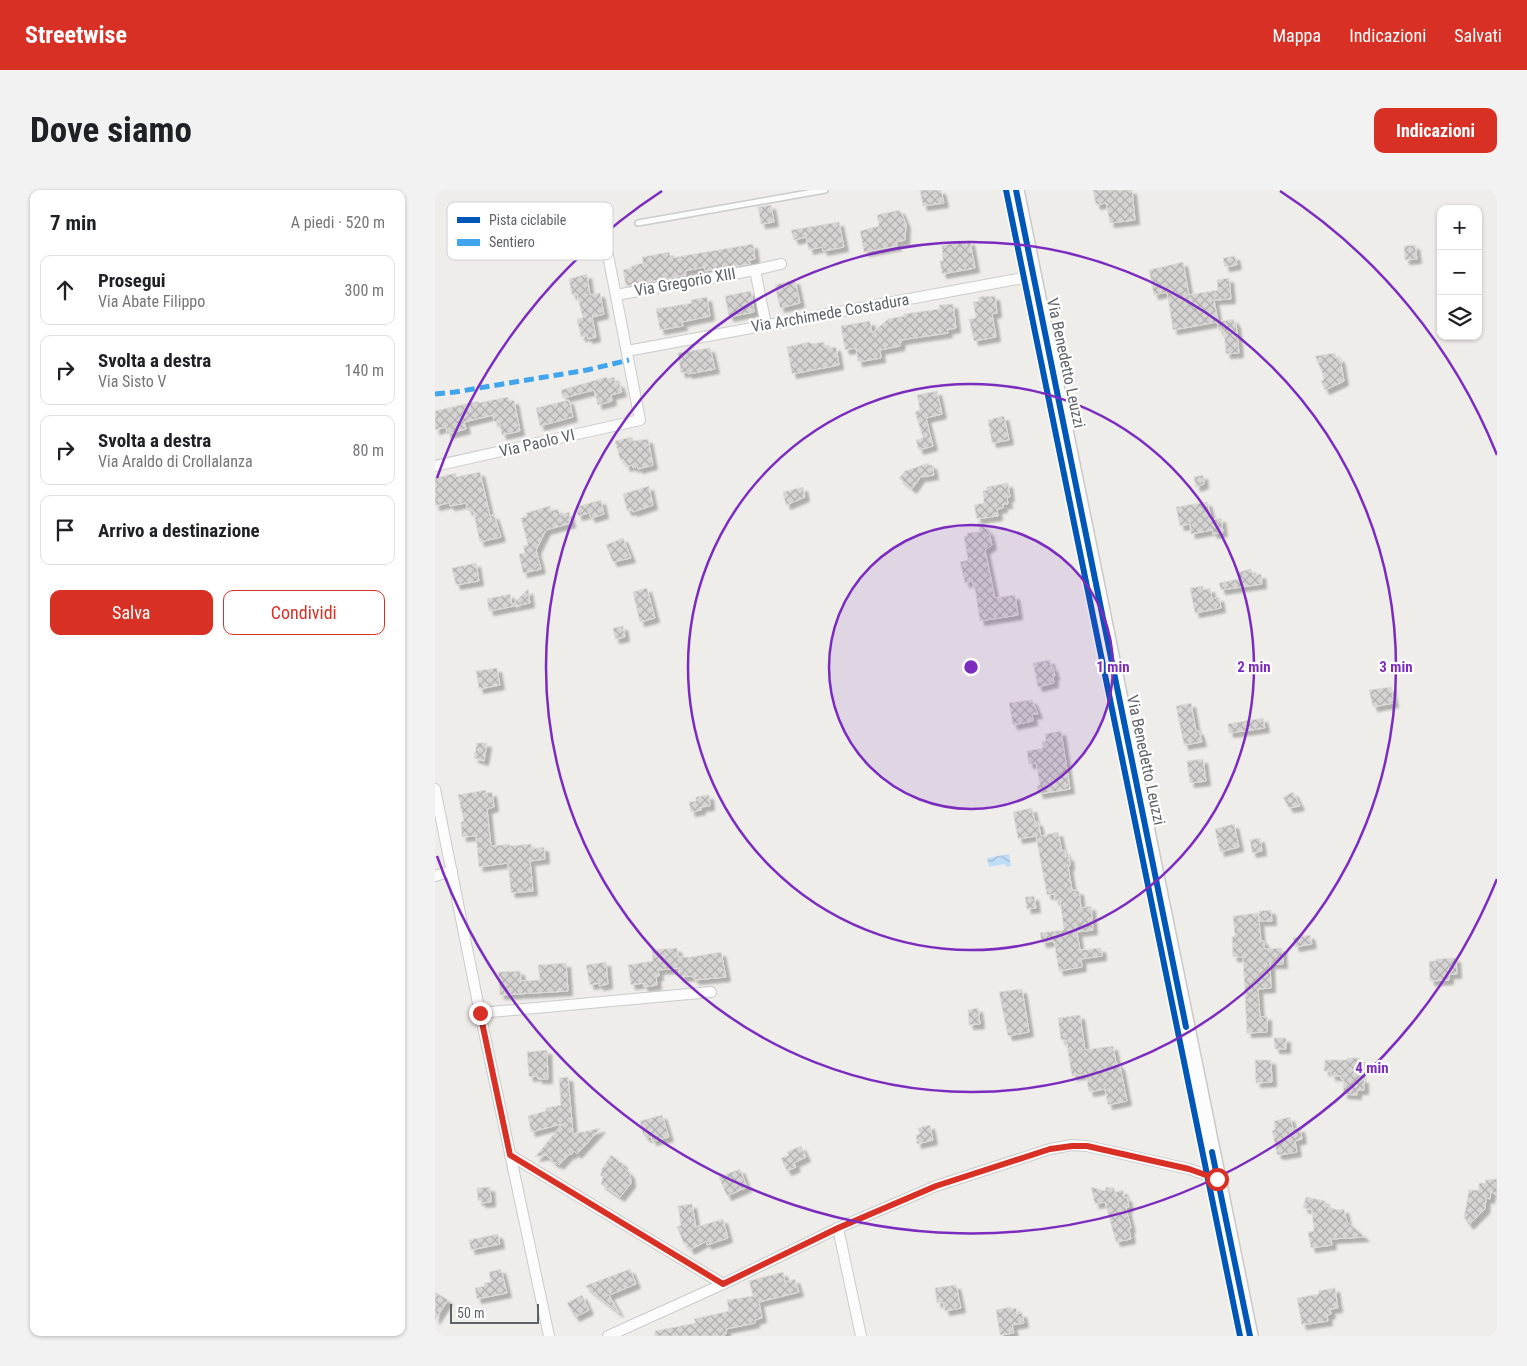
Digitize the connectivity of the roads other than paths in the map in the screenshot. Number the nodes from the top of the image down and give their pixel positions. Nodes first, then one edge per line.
1 (825, 190) edge
2 (1016, 190) edge
3 (639, 224) dead end
4 (609, 260) edge
5 (781, 264) dead end
6 (755, 270) junction
7 (1034, 276) junction
8 (616, 295) junction
9 (766, 325) junction
10 (627, 351) junction
11 (639, 420) joint
12 (435, 466) edge
13 (435, 789) edge
14 (452, 871) junction
15 (435, 876) edge
16 (711, 992) dead end
17 (480, 1013) junction
18 (510, 1155) junction
19 (1217, 1179) junction
20 (838, 1228) junction
21 (723, 1284) junction
22 (549, 1336) edge
23 (608, 1336) edge
24 (861, 1336) edge
25 (1250, 1336) edge

1 - 3 lane
2 - 7 street, Via Benedetto Leuzzi
4 - 8 street, Via Gregorio XIII
5 - 6 street, Via Gregorio XIII
6 - 8 street, Via Gregorio XIII
6 - 9 street, Via Gregorio XIII
7 - 9 street, Via Archimede Costadura
7 - 19 street, Via Benedetto Leuzzi
8 - 10 street, Via Gregorio XIII
9 - 10 street, Via Archimede Costadura
10 - 11 street, Via Gregorio XIII
11 - 12 street, Via Paolo VI
13 - 14 street
14 - 15 street
14 - 17 street
16 - 17 street
17 - 18 street
18 - 21 street
18 - 22 street
19 - 20 street
19 - 25 street, Via Benedetto Leuzzi
20 - 21 street
20 - 24 street
21 - 23 street

